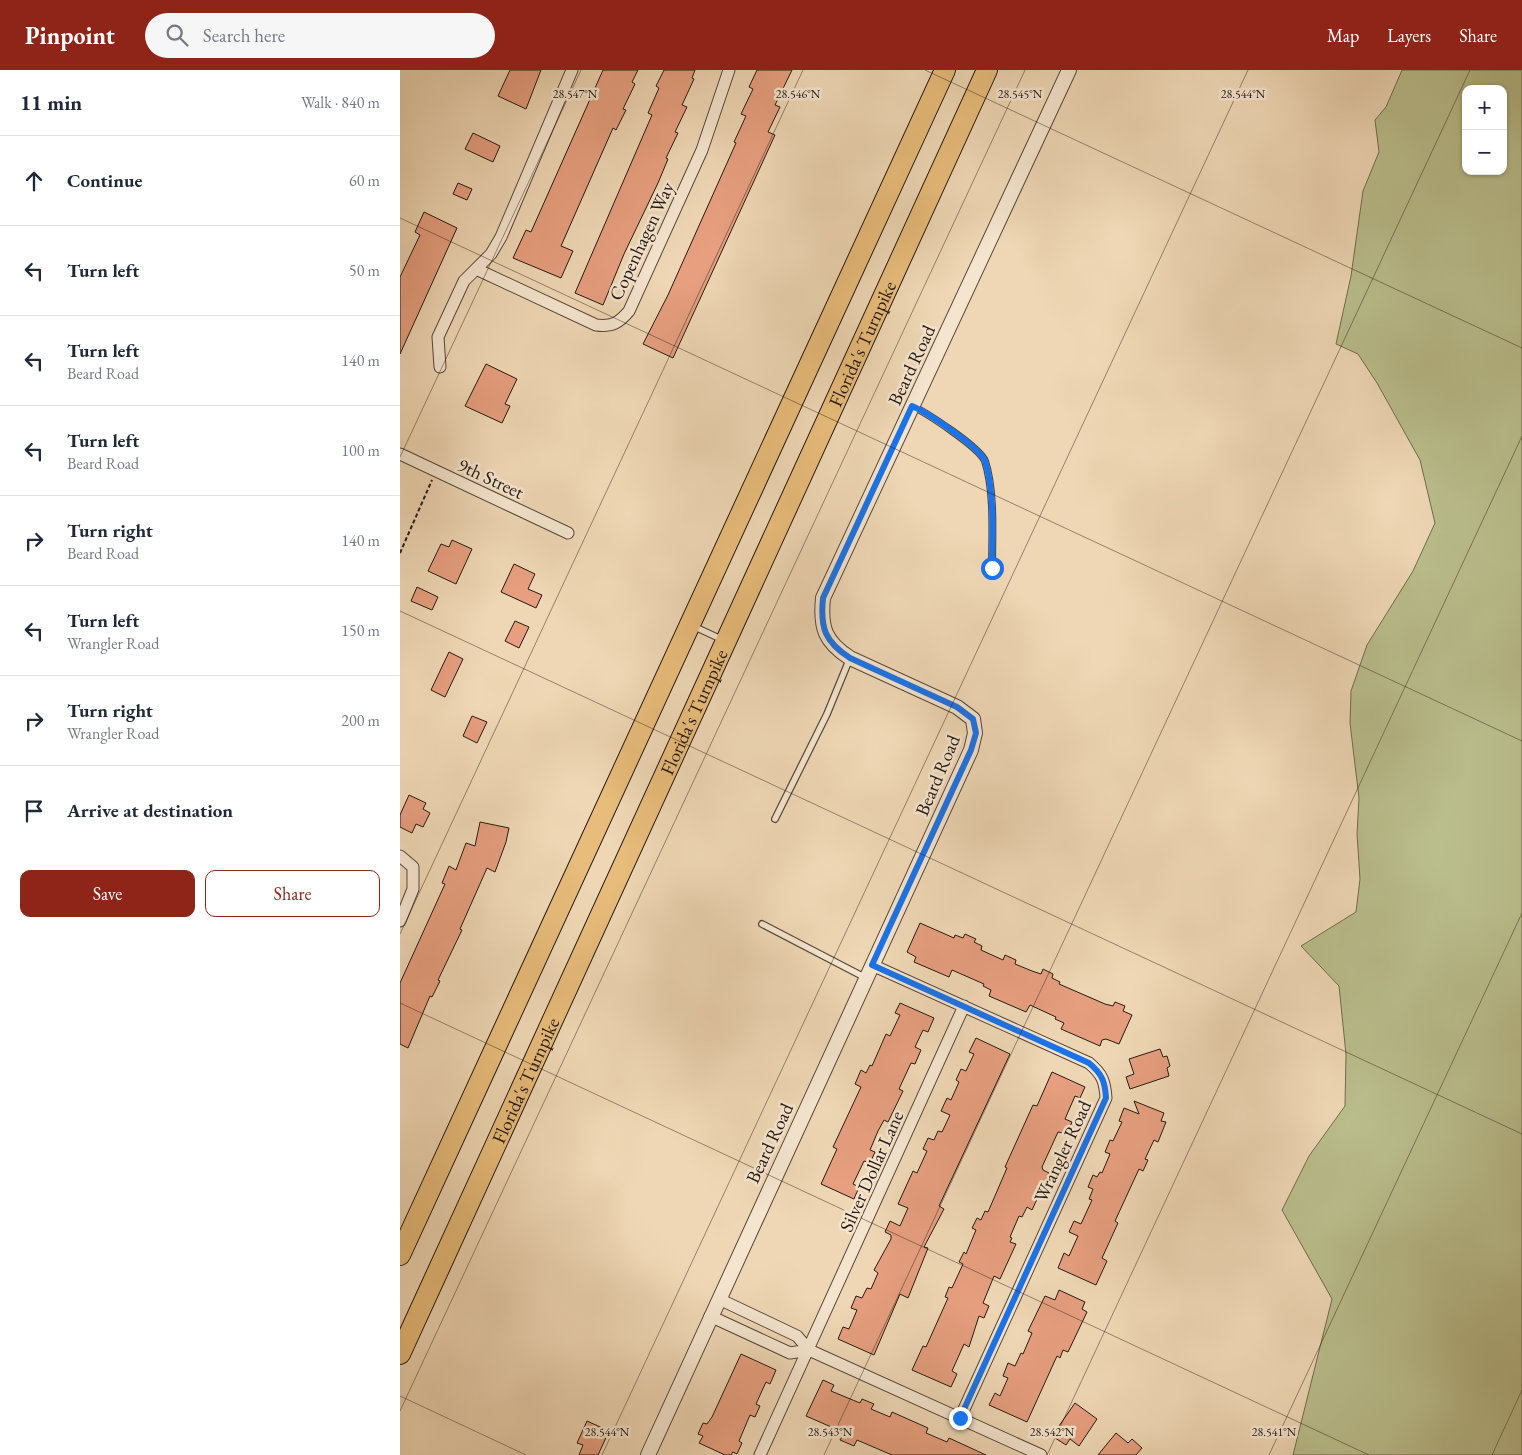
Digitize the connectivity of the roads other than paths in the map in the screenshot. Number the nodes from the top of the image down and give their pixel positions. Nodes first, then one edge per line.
1 (572, 70) edge
2 (729, 70) edge
3 (945, 70) edge
4 (987, 70) edge
5 (1069, 70) edge
6 (476, 269) junction
7 (440, 367) dead end
8 (912, 406) junction
9 (400, 454) edge
10 (568, 533) dead end
11 (992, 568) dead end
12 (691, 625) junction
13 (726, 641) junction
14 (850, 658) junction
15 (775, 819) dead end
16 (400, 856) edge
17 (400, 921) edge
18 (762, 924) dead end
19 (869, 972) junction
20 (964, 1006) junction
21 (400, 1255) edge
22 (719, 1299) junction
23 (710, 1316) junction
24 (758, 1317) junction
25 (750, 1334) junction
26 (809, 1350) junction
27 (400, 1354) edge
28 (960, 1418) junction
29 (648, 1455) edge
30 (760, 1455) edge
31 (1041, 1455) edge

1 - 6 street
2 - 6 street, Copenhagen Way
3 - 12 highway, Florida's Turnpike
4 - 13 highway, Florida's Turnpike
5 - 8 street, Beard Road
6 - 7 street
8 - 11 lane
8 - 14 street, Beard Road
9 - 10 street, 9th Street
12 - 13 lane
12 - 21 highway, Florida's Turnpike
13 - 27 highway, Florida's Turnpike
14 - 15 lane
14 - 19 street, Beard Road
16 - 17 street
18 - 19 lane
19 - 20 street, Wrangler Road
19 - 22 street, Beard Road
20 - 26 street, Silver Dollar Lane
20 - 28 street, Wrangler Road
22 - 23 street, Beard Road
22 - 24 street
23 - 25 street
23 - 29 street, Beard Road
24 - 25 street
24 - 26 street
25 - 26 street
26 - 28 street
26 - 30 street, Silver Dollar Lane
28 - 31 street

